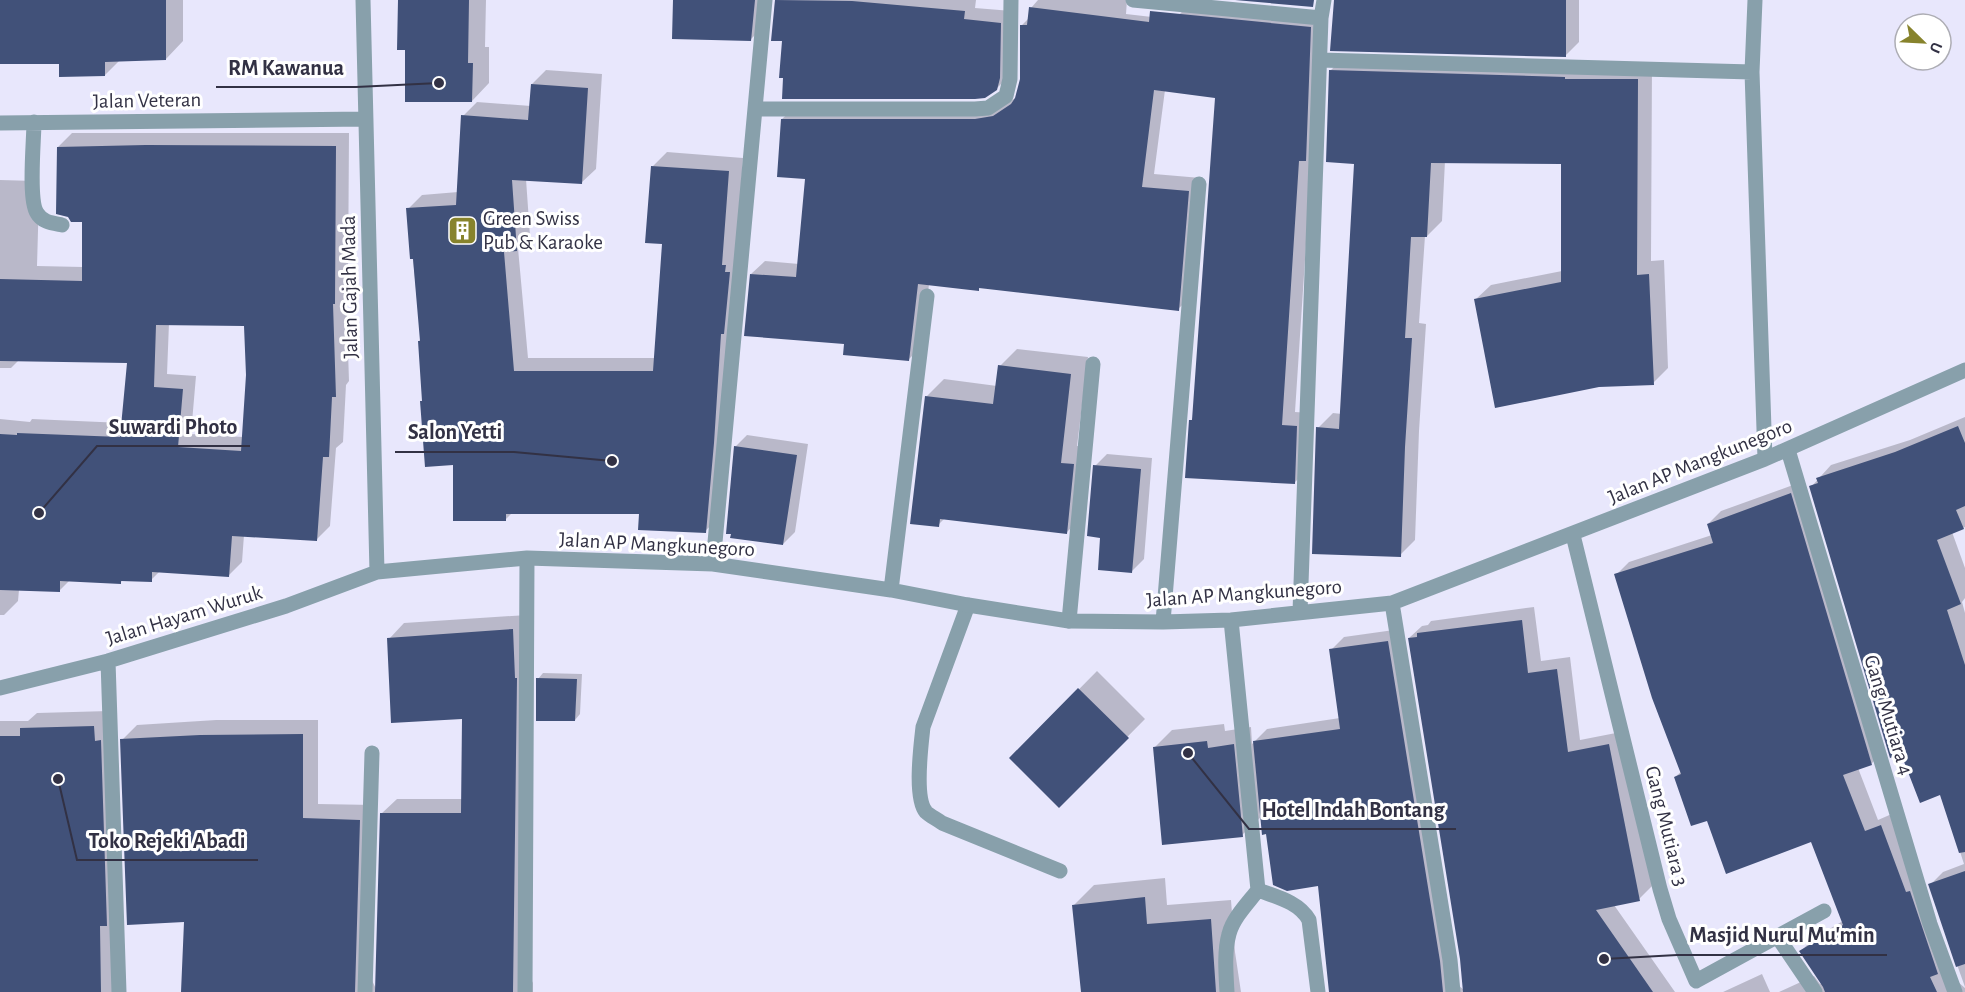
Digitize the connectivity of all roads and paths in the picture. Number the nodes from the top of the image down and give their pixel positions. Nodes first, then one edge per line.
1 (363, 0) edge
2 (765, 0) edge
3 (1011, 0) edge
4 (1133, 0) edge
5 (1324, 0) edge
6 (1755, 0) edge
7 (1321, 18) junction
8 (1320, 60) junction
9 (1752, 72) junction
10 (754, 109) junction
11 (366, 119) junction
12 (34, 122) junction
13 (0, 123) edge
14 (1199, 184) dead end
15 (62, 225) dead end
16 (927, 296) dead end
17 (1093, 364) dead end
18 (1965, 370) edge
19 (1788, 450) junction
20 (1765, 459) junction
21 (1574, 535) junction
22 (527, 558) junction
23 (713, 564) junction
24 (377, 572) junction
25 (891, 590) junction
26 (1392, 603) junction
27 (968, 605) junction
28 (1299, 612) junction
29 (1231, 620) junction
30 (1069, 621) junction
31 (1163, 622) junction
32 (108, 661) junction
33 (0, 688) edge
34 (372, 753) dead end
35 (1060, 871) dead end
36 (1258, 890) junction
37 (1824, 911) dead end
38 (1777, 936) junction
39 (1697, 986) edge
40 (119, 992) edge
41 (365, 992) edge
42 (525, 992) edge
43 (1227, 992) edge
44 (1317, 992) edge
45 (1453, 992) edge
46 (1815, 992) edge
47 (1955, 992) edge

1 - 11 street, Jalan Gajah Mada
2 - 10 street
3 - 10 street
4 - 7 street
5 - 7 street
6 - 9 street
7 - 8 street
8 - 9 street
8 - 28 street
9 - 20 street
10 - 23 street
11 - 12 street, Jalan Veteran
11 - 24 street, Jalan Gajah Mada
12 - 13 street, Jalan Veteran
12 - 15 street
14 - 31 street
16 - 25 street
17 - 30 street
18 - 19 street, Jalan AP Mangkunegoro
19 - 20 street, Jalan AP Mangkunegoro
19 - 47 street, Gang Mutiara 4
20 - 21 street, Jalan AP Mangkunegoro
21 - 26 street, Jalan AP Mangkunegoro
21 - 39 street, Gang Mutiara 3
22 - 23 street, Jalan AP Mangkunegoro
22 - 24 street, Jalan AP Mangkunegoro
22 - 42 street
23 - 25 street, Jalan AP Mangkunegoro
24 - 32 street, Jalan Hayam Wuruk
25 - 27 street, Jalan AP Mangkunegoro
26 - 28 street, Jalan AP Mangkunegoro
26 - 45 street
27 - 30 street, Jalan AP Mangkunegoro
27 - 35 street
28 - 29 street, Jalan AP Mangkunegoro
29 - 31 street, Jalan AP Mangkunegoro
29 - 36 street
30 - 31 street, Jalan AP Mangkunegoro
32 - 33 street, Jalan Hayam Wuruk
32 - 40 street
34 - 41 street
36 - 43 street
36 - 44 street
37 - 38 street, Gang Mutiara 3
38 - 39 street, Gang Mutiara 3
38 - 46 street

